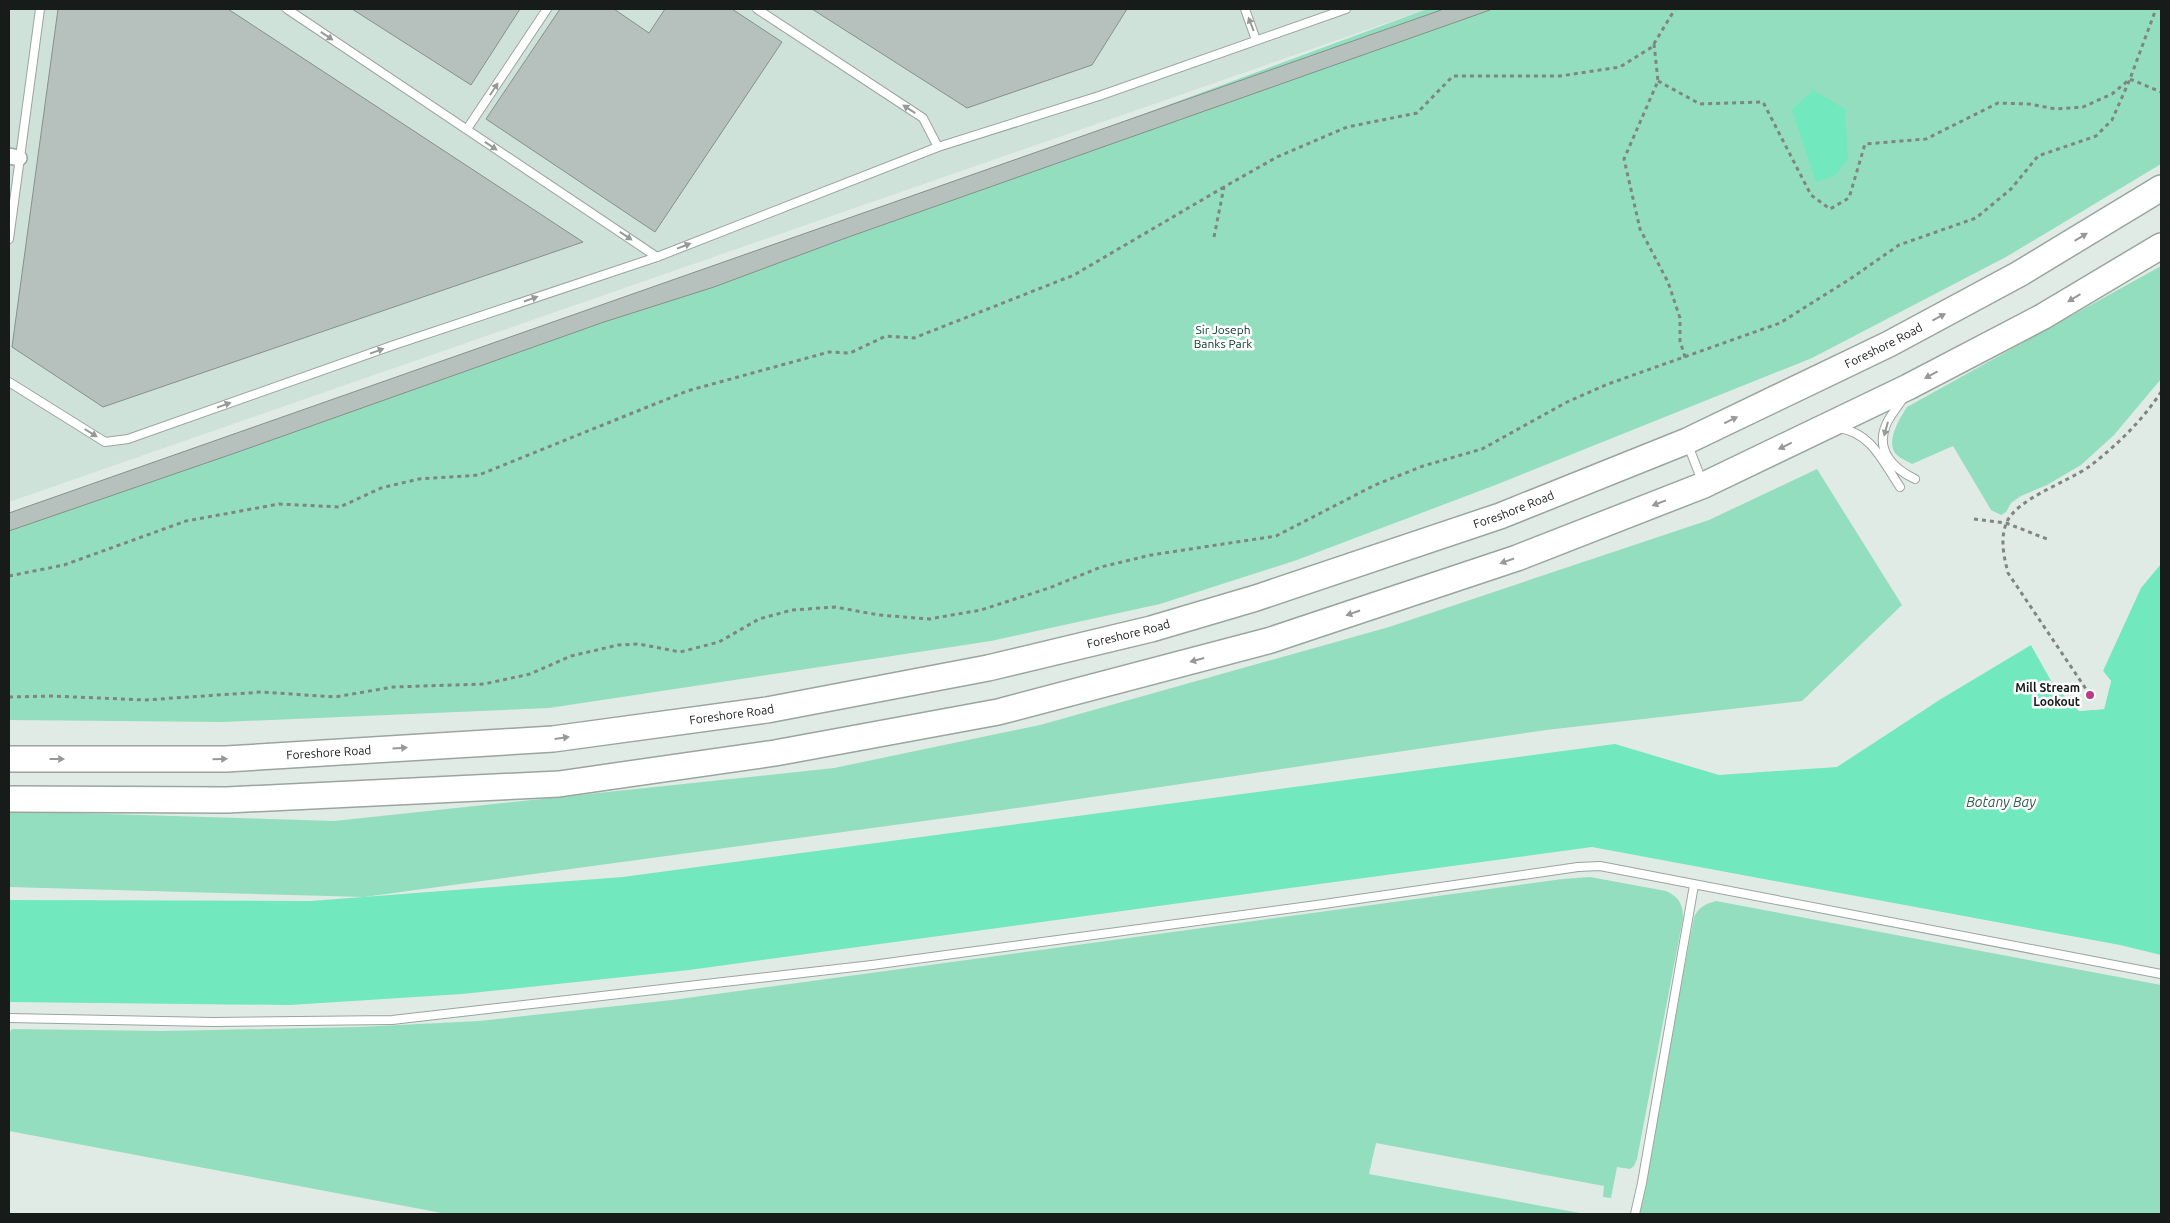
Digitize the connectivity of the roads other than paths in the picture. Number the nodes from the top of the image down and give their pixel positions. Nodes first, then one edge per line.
1 (40, 9) edge
2 (287, 9) edge
3 (547, 9) edge
4 (757, 9) edge
5 (1245, 9) edge
6 (1346, 9) edge
7 (1256, 40) junction
8 (467, 129) junction
9 (938, 147) junction
10 (14, 157) edge
11 (2161, 188) edge
12 (9, 240) edge
13 (2161, 246) edge
14 (656, 256) junction
15 (9, 382) edge
16 (1908, 387) junction
17 (1822, 428) junction
18 (1687, 441) junction
19 (1915, 478) dead end
20 (1704, 485) junction
21 (1900, 487) dead end
22 (9, 759) edge
23 (9, 799) edge
24 (1694, 886) junction
25 (2161, 974) edge
26 (9, 1018) edge
27 (1635, 1214) edge

1 - 10 lane
2 -> 8 lane
8 -> 3 lane
9 -> 4 lane
7 -> 5 lane
6 - 7 lane
7 - 9 lane
8 -> 14 lane
14 -> 9 lane
10 - 12 lane
18 -> 11 main road, Foreshore Road
13 -> 16 main road
15 -> 14 lane
16 - 17 main road
16 -> 19 lane
17 -> 20 main road
17 - 21 lane
18 - 20 lane
22 -> 18 main road, Foreshore Road
20 -> 23 main road
24 - 25 lane
24 - 26 lane
24 - 27 lane

